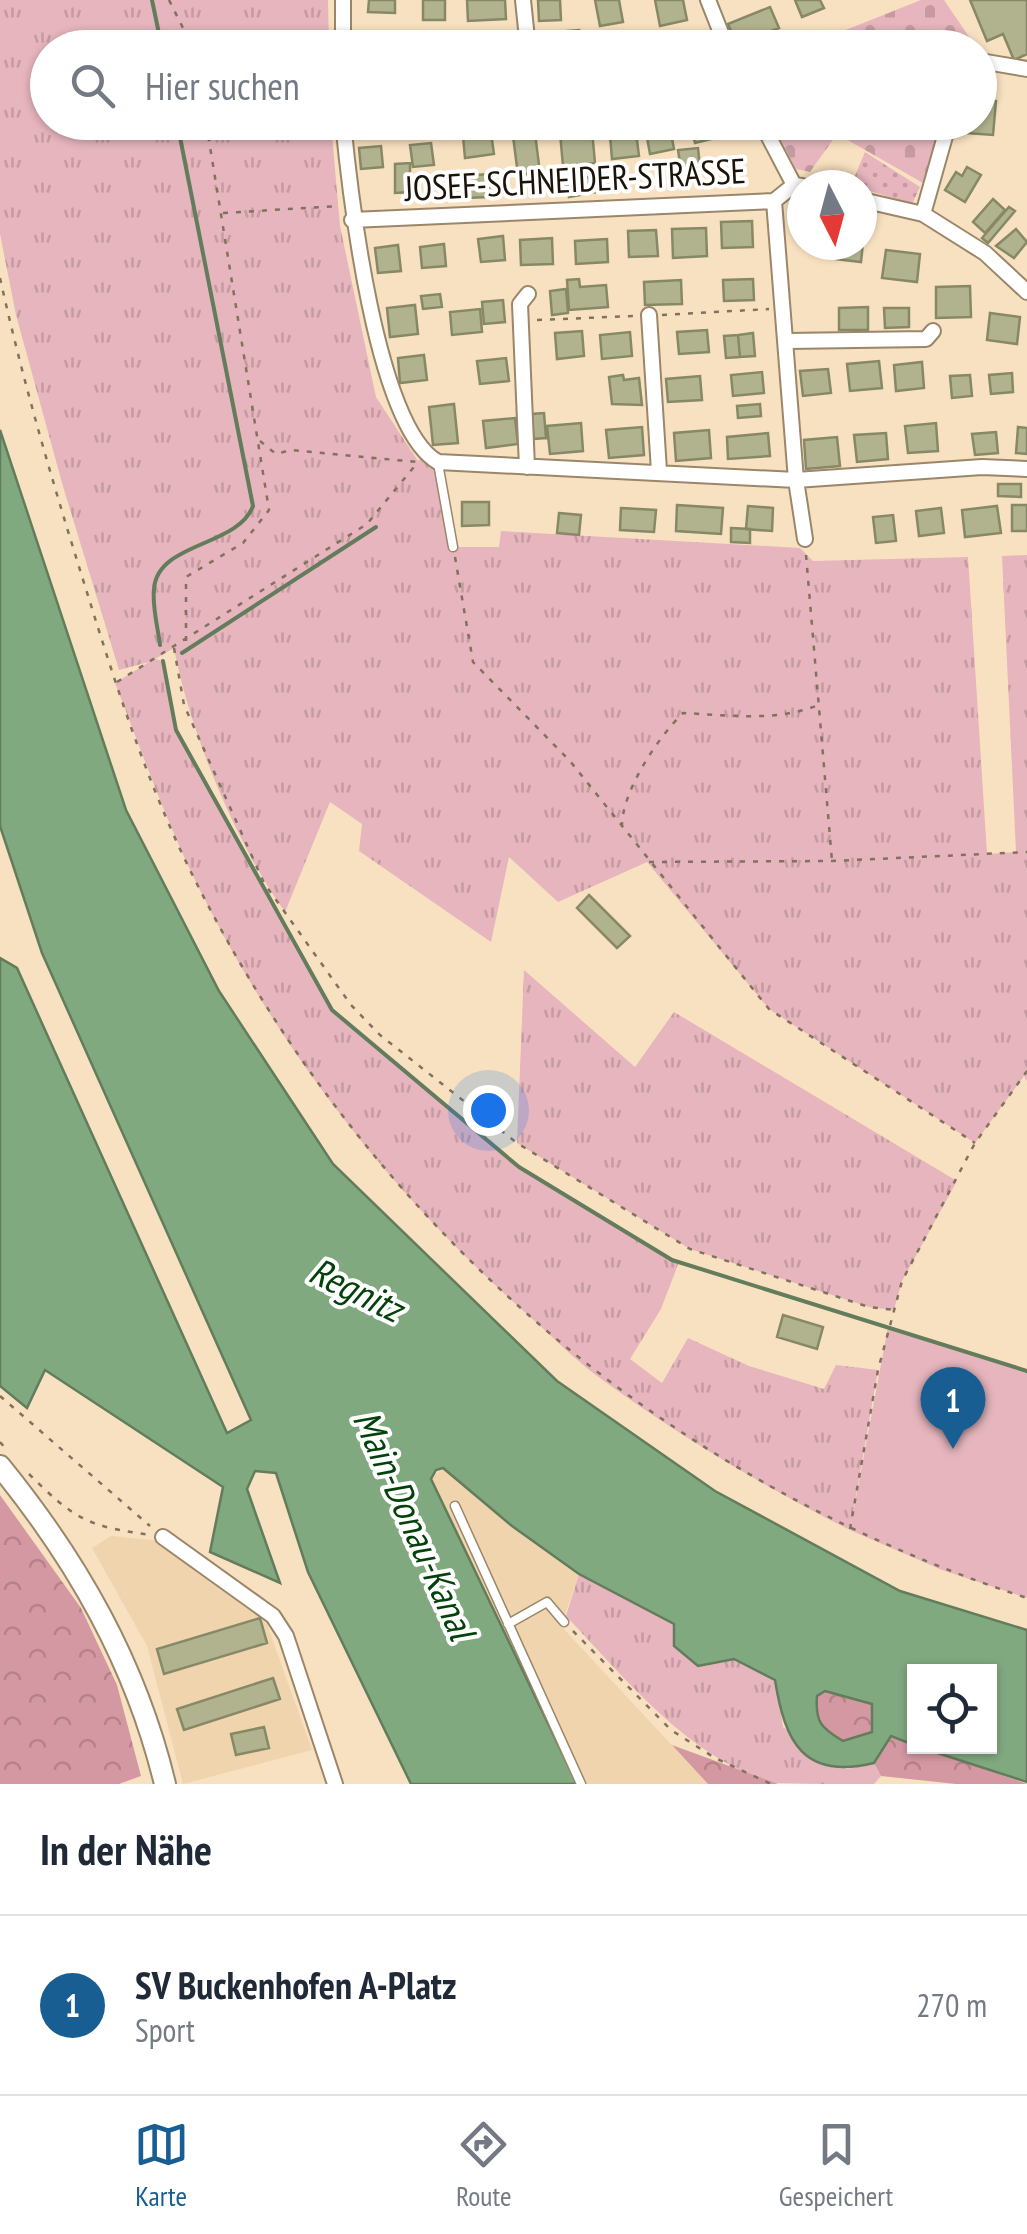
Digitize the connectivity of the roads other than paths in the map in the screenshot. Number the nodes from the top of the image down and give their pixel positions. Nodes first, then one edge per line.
1 (343, 0) edge
2 (523, 0) edge
3 (712, 1) edge
4 (342, 30) edge
5 (526, 30) edge
6 (721, 30) edge
7 (997, 64) edge
8 (1027, 69) edge
9 (345, 140) edge
10 (771, 140) edge
11 (944, 140) edge
12 (789, 170) edge
13 (787, 193) edge
14 (774, 201) junction
15 (877, 204) edge
16 (352, 213) junction
17 (922, 214) junction
18 (1027, 292) edge
19 (528, 294) dead end
20 (649, 315) road end
21 (933, 331) dead end
22 (786, 340) junction
23 (427, 459) junction
24 (528, 467) junction
25 (1027, 470) edge
26 (659, 471) junction
27 (796, 480) junction
28 (805, 539) road end
29 (453, 547) road end
30 (7, 1463) edge
31 (455, 1506) dead end
32 (163, 1537) road end
33 (564, 1622) road end
34 (508, 1624) junction
35 (165, 1784) edge
36 (335, 1784) edge
37 (581, 1784) edge

1 - 4 street
2 - 5 street
3 - 6 street
7 - 8 street
9 - 16 street
10 - 12 street
11 - 17 street
13 - 14 street, JOSEF-SCHNEIDER-STRASSE
14 - 16 street, JOSEF-SCHNEIDER-STRASSE
14 - 22 street
15 - 17 street
16 - 23 street
17 - 18 street
19 - 24 street
20 - 26 street
21 - 22 street
22 - 27 street
23 - 24 street
23 - 29 lane
24 - 26 street
25 - 27 street
26 - 27 street
27 - 28 street
30 - 35 main road
31 - 34 lane
32 - 36 street
33 - 34 lane
34 - 37 lane

